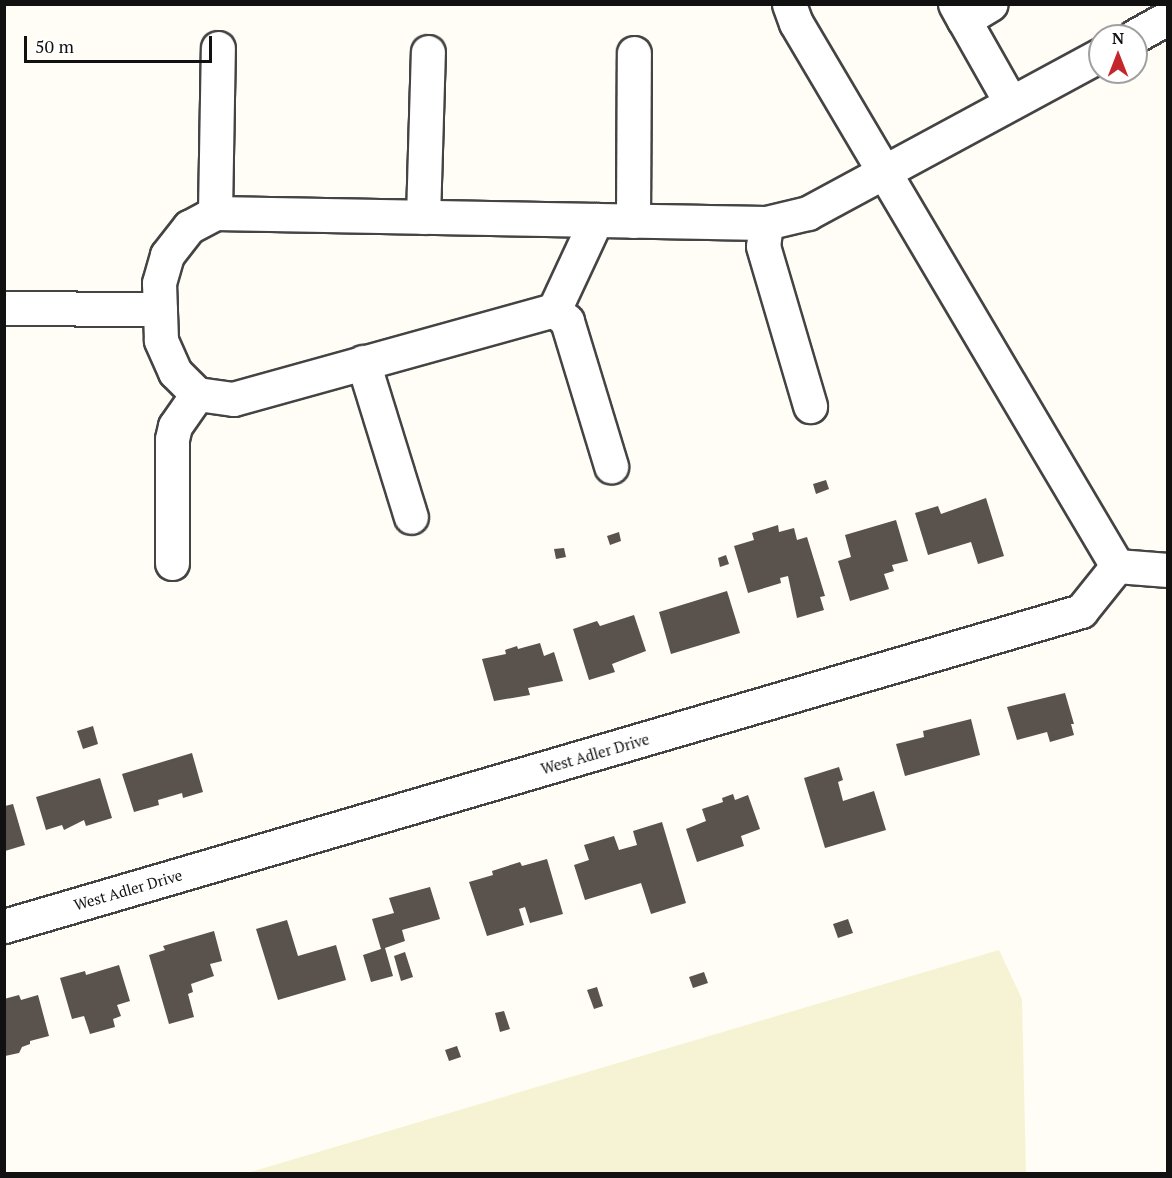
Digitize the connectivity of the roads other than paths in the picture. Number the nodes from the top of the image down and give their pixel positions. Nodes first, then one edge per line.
1 (789, 4) edge
2 (970, 10) edge
3 (1167, 18) edge
4 (1148, 29) edge
5 (218, 48) dead end
6 (428, 52) dead end
7 (634, 53) dead end
8 (1088, 61) edge
9 (1011, 103) junction
10 (883, 172) junction
11 (215, 213) junction
12 (423, 217) junction
13 (596, 220) junction
14 (633, 221) junction
15 (766, 223) junction
16 (4, 308) edge
17 (160, 309) junction
18 (554, 310) junction
19 (363, 362) junction
20 (197, 394) junction
21 (810, 406) dead end
22 (610, 466) dead end
23 (411, 517) dead end
24 (172, 563) dead end
25 (1117, 566) junction
26 (1167, 570) edge
27 (4, 926) edge

1 - 10 street
2 - 9 street
3 - 4 street
5 - 11 street
6 - 12 street
7 - 14 street
8 - 9 street
9 - 10 street
10 - 15 street
10 - 25 street
11 - 12 street
11 - 17 street
12 - 13 street
13 - 14 street
13 - 18 street
14 - 15 street
15 - 21 street
16 - 17 street
17 - 20 street
18 - 19 street
18 - 22 street
19 - 20 street
19 - 23 street
20 - 24 street
25 - 26 street
25 - 27 street, West Adler Drive

